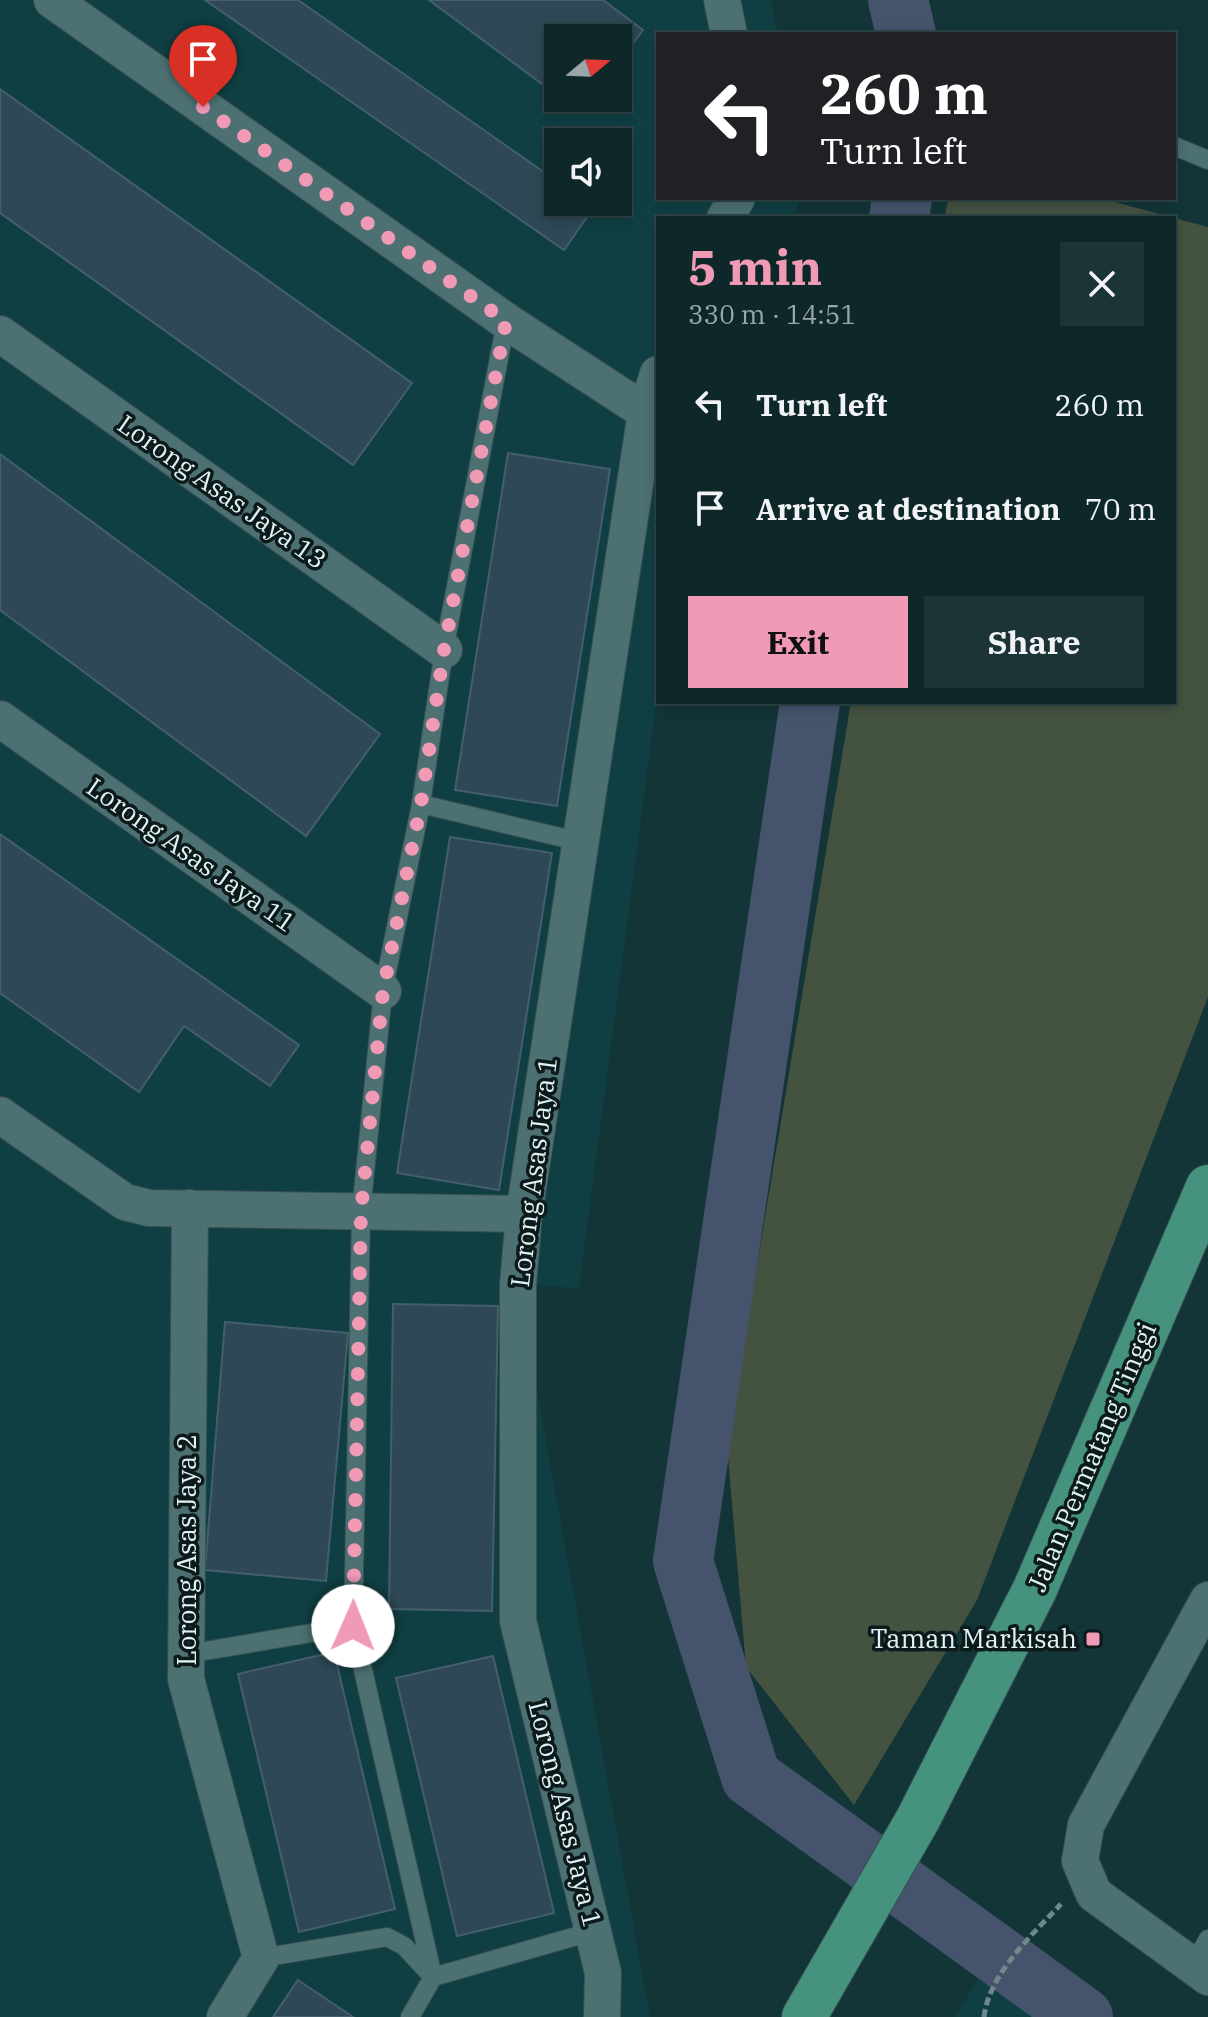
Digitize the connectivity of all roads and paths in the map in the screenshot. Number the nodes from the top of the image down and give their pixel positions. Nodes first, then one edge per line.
1 (52, 0) edge
2 (722, 0) edge
3 (729, 32) edge
4 (1176, 147) edge
5 (1208, 160) edge
6 (506, 321) junction
7 (0, 334) edge
8 (656, 380) edge
9 (646, 412) junction
10 (444, 650) junction
11 (0, 719) edge
12 (421, 804) junction
13 (581, 842) junction
14 (383, 991) junction
15 (0, 1115) edge
16 (1208, 1187) edge
17 (190, 1208) junction
18 (361, 1212) junction
19 (524, 1214) junction
20 (1197, 1247) edge
21 (1208, 1600) edge
22 (353, 1626) junction
23 (187, 1654) junction
24 (1087, 1876) junction
25 (594, 1931) junction
26 (261, 1958) junction
27 (1203, 1961) edge
28 (433, 1977) junction
29 (225, 2017) edge
30 (410, 2017) edge
31 (602, 2017) edge
32 (804, 2017) edge
33 (984, 2017) edge

1 - 6 street
2 - 3 street
4 - 5 lane
6 - 9 street
6 - 10 lane
7 - 10 street, Lorong Asas Jaya 13
8 - 9 street, Lorong Asas Jaya 1
9 - 13 street, Lorong Asas Jaya 1
10 - 12 lane
11 - 14 street, Lorong Asas Jaya 11
12 - 13 lane
12 - 14 lane
13 - 19 street, Lorong Asas Jaya 1
14 - 18 lane
15 - 17 street
16 - 20 highway, Jalan Permatang Tinggi
17 - 18 street
17 - 23 street, Lorong Asas Jaya 2
18 - 19 street
18 - 22 lane
19 - 25 street, Lorong Asas Jaya 1
20 - 32 highway, Jalan Permatang Tinggi
21 - 24 street
22 - 23 lane
22 - 28 lane
23 - 26 street, Lorong Asas Jaya 2
24 - 27 street
24 - 33 path
25 - 28 lane
25 - 31 street, Lorong Asas Jaya 1
26 - 28 lane
26 - 29 street
28 - 30 lane

